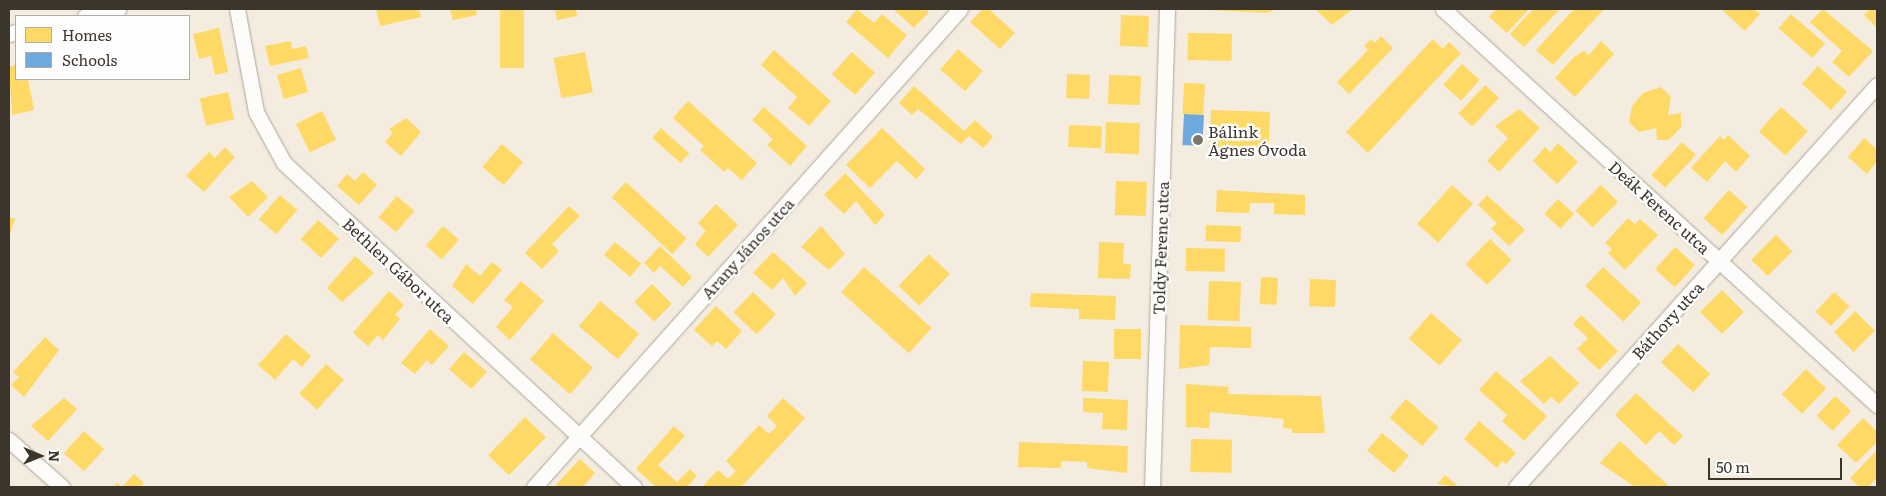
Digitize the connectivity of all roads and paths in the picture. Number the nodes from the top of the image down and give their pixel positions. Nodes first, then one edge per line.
1 (118, 9) edge
2 (237, 9) edge
3 (960, 9) edge
4 (1167, 9) edge
5 (1443, 9) edge
6 (90, 15) edge
7 (1877, 86) edge
8 (1720, 261) junction
9 (1877, 405) edge
10 (579, 438) junction
11 (9, 440) edge
12 (62, 487) edge
13 (534, 487) edge
14 (634, 487) edge
15 (1152, 487) edge
16 (1516, 487) edge

1 - 6 street
2 - 10 street, Bethlen Gábor utca
3 - 10 street, Arany János utca
4 - 15 street, Toldy Ferenc utca
5 - 8 street, Deák Ferenc utca
7 - 8 street, Báthory utca
8 - 9 street, Deák Ferenc utca
8 - 16 street, Báthory utca
10 - 13 street, Arany János utca
10 - 14 street, Bethlen Gábor utca
11 - 12 street

